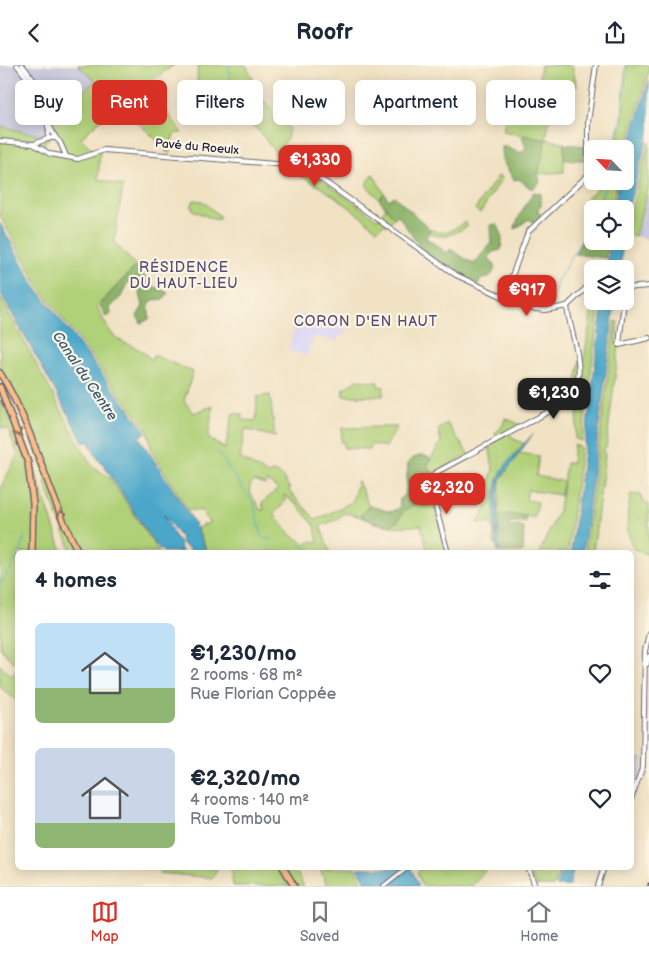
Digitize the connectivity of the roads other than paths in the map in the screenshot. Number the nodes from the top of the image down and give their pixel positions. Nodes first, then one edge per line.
1 (17, 65) edge
2 (22, 65) edge
3 (596, 65) edge
4 (56, 138) junction
5 (47, 140) junction
6 (0, 141) edge
7 (34, 144) junction
8 (62, 145) junction
9 (45, 150) junction
10 (54, 155) junction
11 (66, 156) junction
12 (649, 286) edge
13 (634, 287) edge
14 (584, 290) edge
15 (502, 297) junction
16 (567, 306) junction
17 (623, 310) edge
18 (649, 338) edge
19 (0, 373) edge
20 (0, 387) edge
21 (32, 550) edge
22 (77, 550) edge
23 (447, 550) edge
24 (649, 633) edge
25 (649, 656) edge
26 (646, 666) junction
27 (634, 790) edge
28 (285, 870) edge
29 (404, 870) edge
30 (529, 870) edge
31 (603, 870) edge
32 (294, 886) edge
33 (384, 886) edge
34 (535, 886) edge
35 (598, 886) edge

1 - 5 street
2 - 4 street
3 - 15 street
4 - 5 street
4 - 8 street
5 - 7 street
5 - 9 street
6 - 7 street
7 - 9 street
8 - 10 street
8 - 11 street
9 - 10 street
10 - 11 street, Pavé du Roeulx
11 - 15 street, Pavé du Roeulx
12 - 13 street
14 - 16 street
15 - 16 street, Pavé du Roeulx
16 - 23 street
17 - 18 street
22 -> 19 main road
20 -> 21 main road
24 - 26 street
25 - 26 street
26 - 27 street
28 - 32 main road
29 - 33 street
30 - 34 street
31 - 35 street

